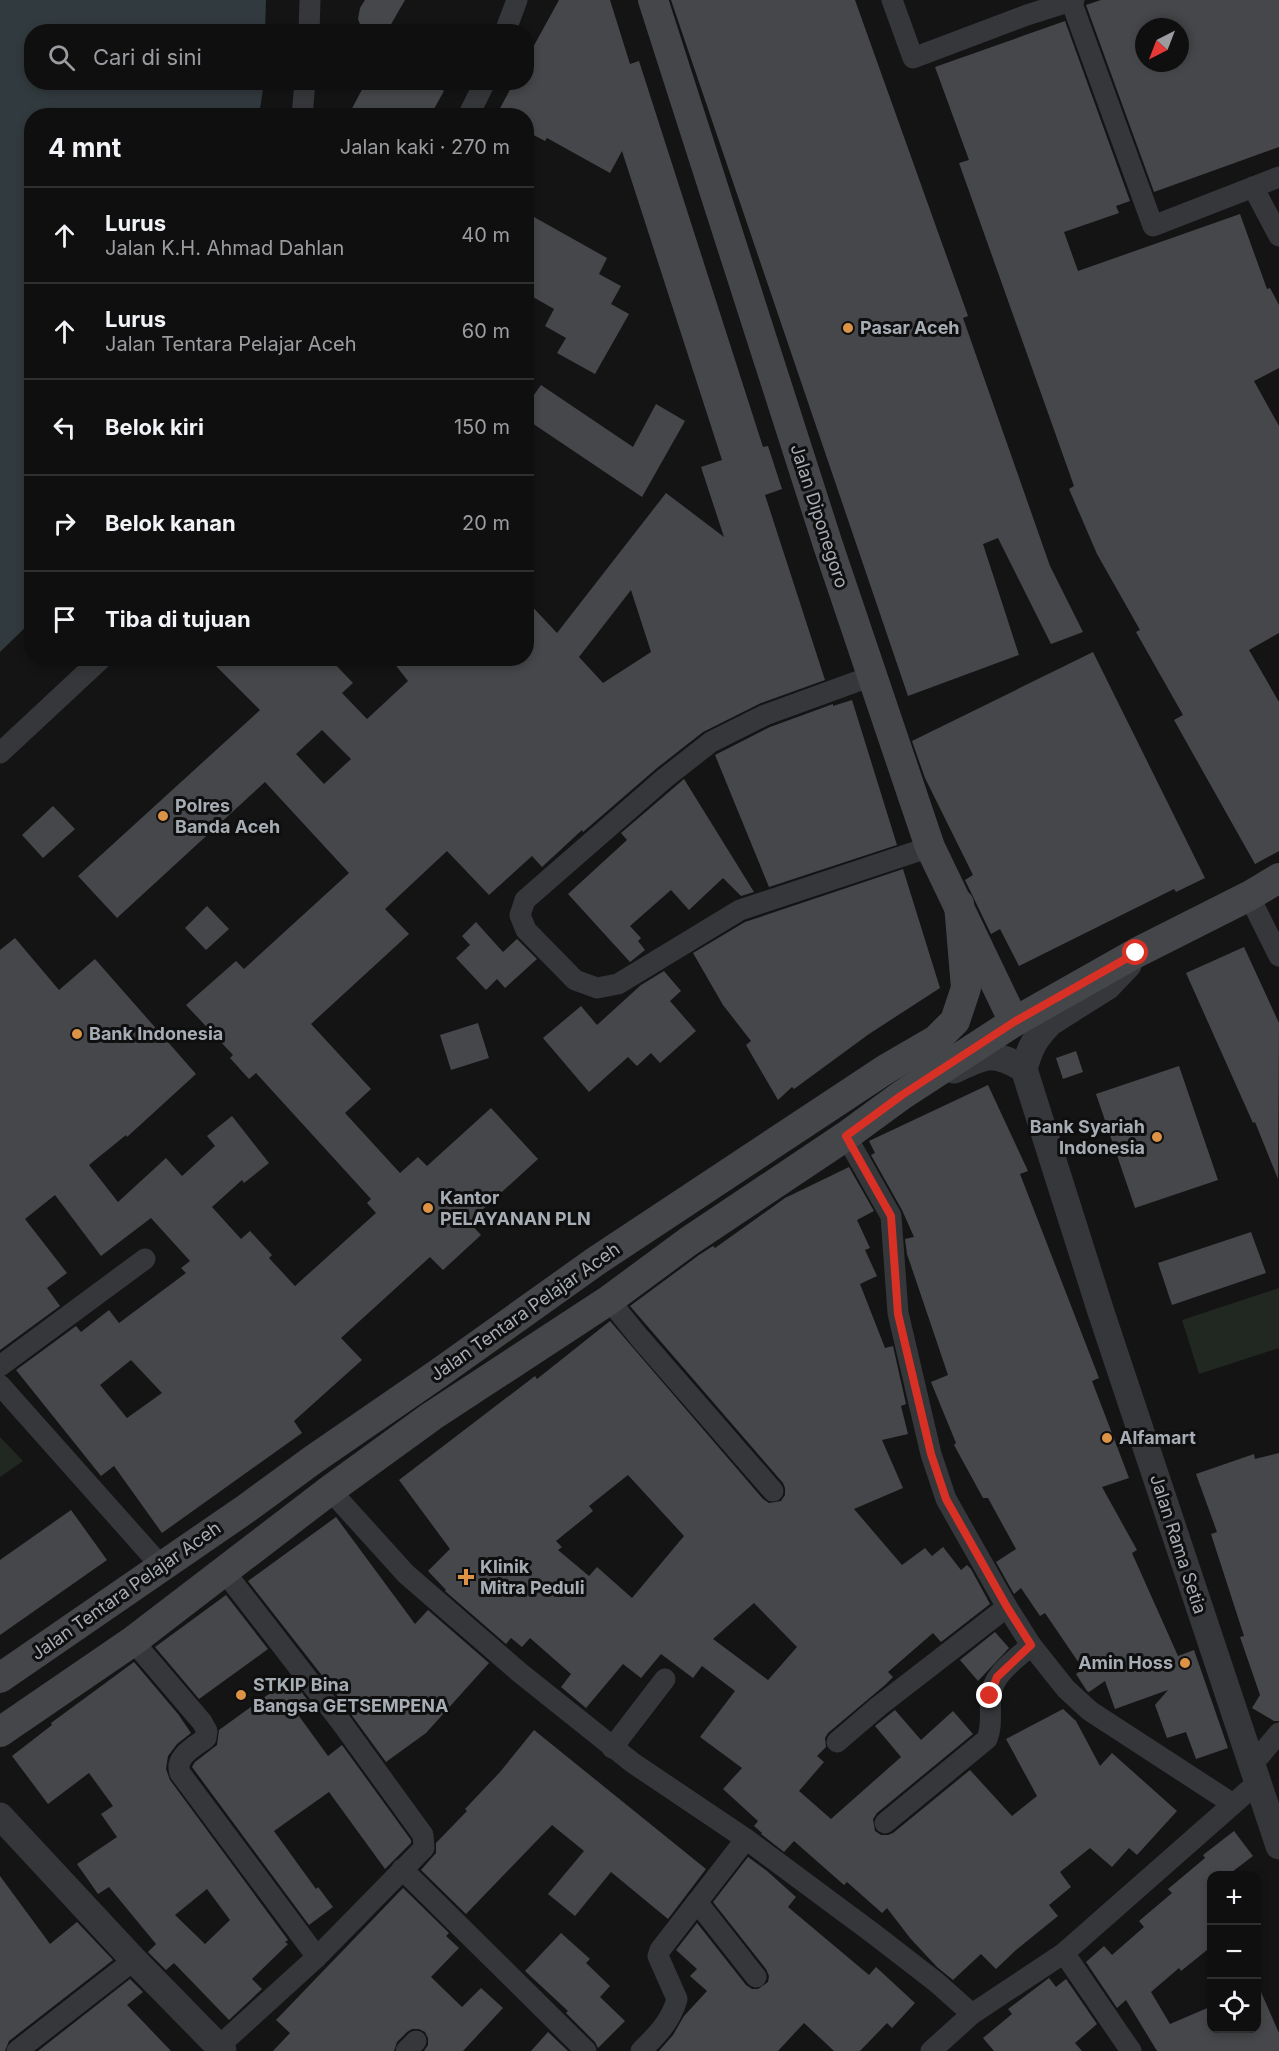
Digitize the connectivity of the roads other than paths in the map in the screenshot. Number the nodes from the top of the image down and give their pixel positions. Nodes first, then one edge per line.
1 (310, 0) edge
2 (652, 0) edge
3 (892, 0) edge
4 (1072, 0) edge
5 (309, 24) edge
6 (304, 90) edge
7 (481, 90) edge
8 (303, 108) edge
9 (472, 108) edge
10 (1279, 177) edge
11 (1253, 187) junction
12 (1279, 236) edge
13 (93, 666) edge
14 (872, 676) junction
15 (0, 753) edge
16 (930, 847) junction
17 (1279, 878) edge
18 (1249, 896) junction
19 (958, 904) junction
20 (1136, 953) junction
21 (1279, 956) edge
22 (1014, 1022) junction
23 (1024, 1069) junction
24 (902, 1095) junction
25 (846, 1136) junction
26 (145, 1259) dead end
27 (609, 1300) junction
28 (0, 1366) edge
29 (0, 1385) edge
30 (408, 1394) junction
31 (432, 1416) junction
32 (330, 1490) junction
33 (774, 1491) dead end
34 (162, 1567) junction
35 (224, 1571) junction
36 (1007, 1607) junction
37 (133, 1641) junction
38 (1031, 1645) junction
39 (0, 1678) edge
40 (665, 1679) dead end
41 (0, 1732) edge
42 (1279, 1733) edge
43 (837, 1742) dead end
44 (612, 1748) junction
45 (1254, 1775) junction
46 (1233, 1804) junction
47 (0, 1816) edge
48 (885, 1823) dead end
49 (746, 1839) junction
50 (1279, 1846) edge
51 (402, 1869) junction
52 (697, 1902) junction
53 (1064, 1953) junction
54 (317, 1957) junction
55 (134, 1960) junction
56 (756, 1977) dead end
57 (972, 2014) junction
58 (221, 2049) edge
59 (17, 2051) edge
60 (585, 2051) edge
61 (641, 2051) edge
62 (931, 2051) edge
63 (1131, 2051) edge

1 - 5 street
2 - 14 main road, Jalan Diponegoro
3 - 4 street
4 - 11 street
6 - 8 street
7 - 9 street
10 - 11 street
11 - 12 street
13 - 15 street
14 - 16 main road, Jalan Diponegoro
14 - 16 street
16 - 19 main road, Jalan Diponegoro
17 - 18 main road, Jalan Tentara Pelajar Aceh
18 - 20 main road, Jalan Tentara Pelajar Aceh
18 - 21 street
19 - 22 main road, Jalan Diponegoro
19 - 30 main road, Jalan Tentara Pelajar Aceh
20 - 22 main road, Jalan Tentara Pelajar Aceh
20 - 23 street
22 - 24 main road, Jalan Tentara Pelajar Aceh
23 - 24 street
23 - 45 street, Jalan Rama Setia
24 - 25 main road, Jalan Tentara Pelajar Aceh
25 - 27 main road, Jalan Tentara Pelajar Aceh
25 - 36 street
26 - 28 street
27 - 31 main road, Jalan Tentara Pelajar Aceh
27 - 33 street
29 - 34 street
30 - 31 main road
30 - 34 main road, Jalan Tentara Pelajar Aceh
31 - 32 main road, Jalan Tentara Pelajar Aceh
32 - 35 main road, Jalan Tentara Pelajar Aceh
32 - 44 street
34 - 39 main road, Jalan Tentara Pelajar Aceh
35 - 37 main road, Jalan Tentara Pelajar Aceh
35 - 51 street
36 - 38 street
36 - 43 street
37 - 41 main road, Jalan Tentara Pelajar Aceh
37 - 54 street
38 - 46 street
38 - 48 street
40 - 44 street
42 - 45 street
44 - 49 street
45 - 46 street
45 - 50 street, Jalan Rama Setia
46 - 53 street
47 - 55 street
49 - 52 street
49 - 57 street
51 - 54 street
51 - 60 street
52 - 56 street
52 - 61 street
53 - 57 street
53 - 63 street
54 - 58 street
55 - 58 street
55 - 59 street
57 - 62 street

